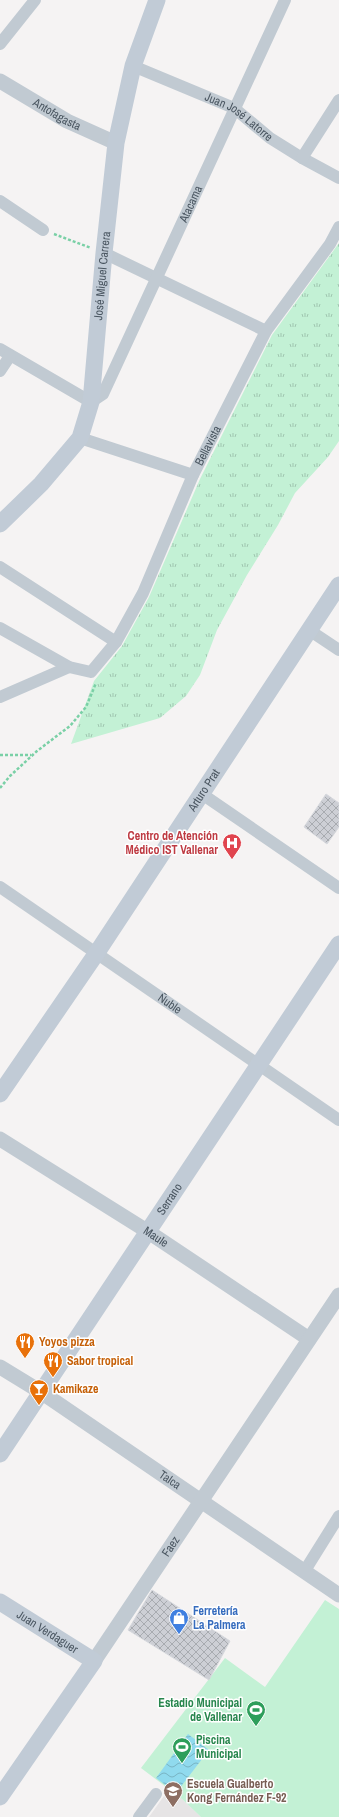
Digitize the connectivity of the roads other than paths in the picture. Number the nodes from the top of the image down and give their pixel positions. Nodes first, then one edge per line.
1 (35, 0) edge
2 (157, 0) edge
3 (285, 0) edge
4 (0, 44) edge
5 (133, 66) junction
6 (0, 81) edge
7 (339, 100) edge
8 (234, 108) junction
9 (116, 143) junction
10 (302, 158) junction
11 (339, 178) edge
12 (0, 201) edge
13 (339, 227) edge
14 (43, 230) road end
15 (104, 253) junction
16 (156, 279) junction
17 (266, 331) junction
18 (5, 353) edge
19 (0, 371) edge
20 (91, 402) junction
21 (80, 438) junction
22 (193, 475) junction
23 (0, 524) edge
24 (0, 567) edge
25 (339, 585) edge
26 (0, 628) edge
27 (309, 630) junction
28 (116, 642) junction
29 (339, 650) edge
30 (69, 667) junction
31 (0, 697) edge
32 (202, 794) junction
33 (0, 887) edge
34 (339, 888) edge
35 (339, 944) edge
36 (96, 954) junction
37 (258, 1066) junction
38 (0, 1094) edge
39 (339, 1120) edge
40 (0, 1139) edge
41 (147, 1231) junction
42 (339, 1294) edge
43 (309, 1339) junction
44 (0, 1366) edge
45 (41, 1392) junction
46 (0, 1454) edge
47 (201, 1501) junction
48 (339, 1516) edge
49 (304, 1572) junction
50 (339, 1595) edge
51 (0, 1602) edge
52 (94, 1661) junction
53 (156, 1794) dead end
54 (0, 1797) edge
55 (139, 1817) edge

1 - 4 street
2 - 5 main road, José Miguel Carrera
3 - 8 street, Atacama
5 - 8 street, Juan José Latorre
5 - 9 main road, José Miguel Carrera
6 - 9 street, Antofagasta
7 - 10 street
8 - 10 street, Juan José Latorre
8 - 16 street, Atacama
9 - 15 main road, José Miguel Carrera
10 - 11 street, Juan José Latorre
12 - 14 street
13 - 17 street, Bellavista
15 - 16 street
15 - 20 main road, José Miguel Carrera
16 - 17 street
16 - 20 street, Atacama
17 - 22 street, Bellavista
18 - 19 street
18 - 20 street
20 - 21 main road, José Miguel Carrera
21 - 22 street
21 - 23 main road, José Miguel Carrera
22 - 28 street, Bellavista
24 - 28 street
25 - 27 main road, Arturo Prat
26 - 30 street
27 - 29 street
27 - 32 main road, Arturo Prat
28 - 30 street, Bellavista
30 - 31 street
32 - 34 street
32 - 36 main road, Arturo Prat
33 - 36 street, Ñuble
35 - 37 main road, Serrano
36 - 37 street, Ñuble
36 - 38 main road, Arturo Prat
37 - 39 street, Ñuble
37 - 41 main road, Serrano
40 - 41 street, Maule
41 - 43 street, Maule
41 - 45 main road, Serrano
42 - 43 street, Faez
43 - 47 street, Faez
44 - 45 street, Talca
45 - 46 main road, Serrano
45 - 47 street, Talca
47 - 49 street, Talca
47 - 52 street, Faez
48 - 49 street
49 - 50 street, Talca
51 - 52 main road, Juan Verdaguer
52 - 54 main road, Faez
53 - 55 street

